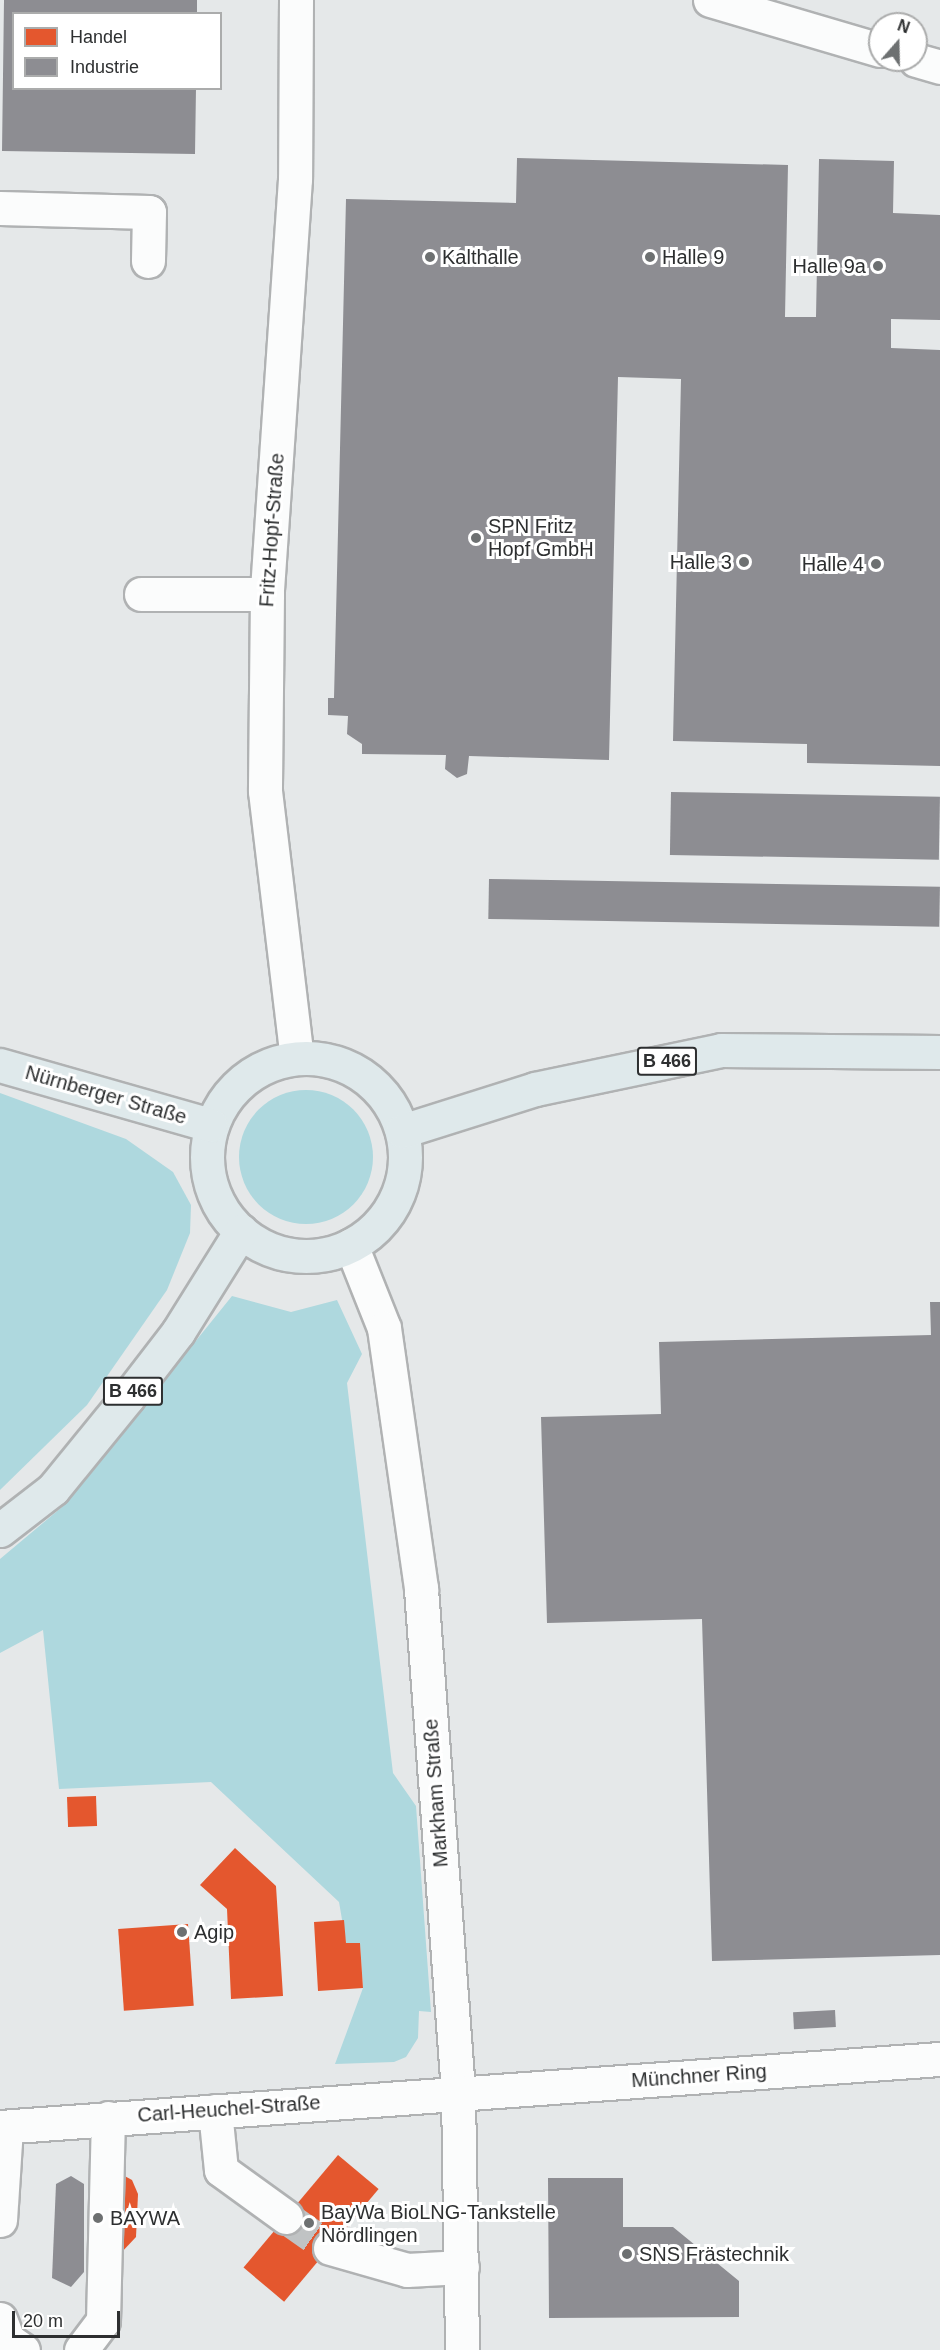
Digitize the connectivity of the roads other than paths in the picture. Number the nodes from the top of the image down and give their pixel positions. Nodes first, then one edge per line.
1 (296, 0) edge
2 (710, 0) edge
3 (868, 46) edge
4 (0, 208) edge
5 (148, 261) dead end
6 (141, 594) dead end
7 (267, 594) junction
8 (940, 1052) edge
9 (297, 1058) junction
10 (0, 1065) edge
11 (211, 1125) junction
12 (402, 1131) junction
13 (241, 1231) junction
14 (351, 1245) junction
15 (0, 1530) edge
16 (940, 2059) edge
17 (458, 2092) junction
18 (215, 2111) junction
19 (108, 2118) junction
20 (3, 2127) edge
21 (286, 2217) tunnel mouth
22 (0, 2220) edge
23 (330, 2248) tunnel mouth
24 (462, 2267) junction
25 (0, 2319) edge
26 (23, 2350) edge
27 (81, 2350) edge
28 (462, 2350) edge

1 - 7 street, Fritz-Hopf-Straße
2 - 3 street
4 - 5 street
6 - 7 street
7 - 9 street, Fritz-Hopf-Straße
8 - 12 main road, B 466
9 - 11 main road
9 - 12 main road
10 - 11 main road, Nürnberger Straße
11 - 13 main road
12 - 14 main road
13 - 14 main road
13 - 15 main road, B 466
14 - 17 street, Markham Straße
16 - 17 street, Münchner Ring
17 - 18 street, Carl-Heuchel-Straße
17 - 24 street, Markham Straße
18 - 19 street, Carl-Heuchel-Straße
18 - 21 street
19 - 20 street, Carl-Heuchel-Straße
19 - 27 street
20 - 22 street
23 - 24 street
24 - 28 street, Markham Straße
25 - 26 street

